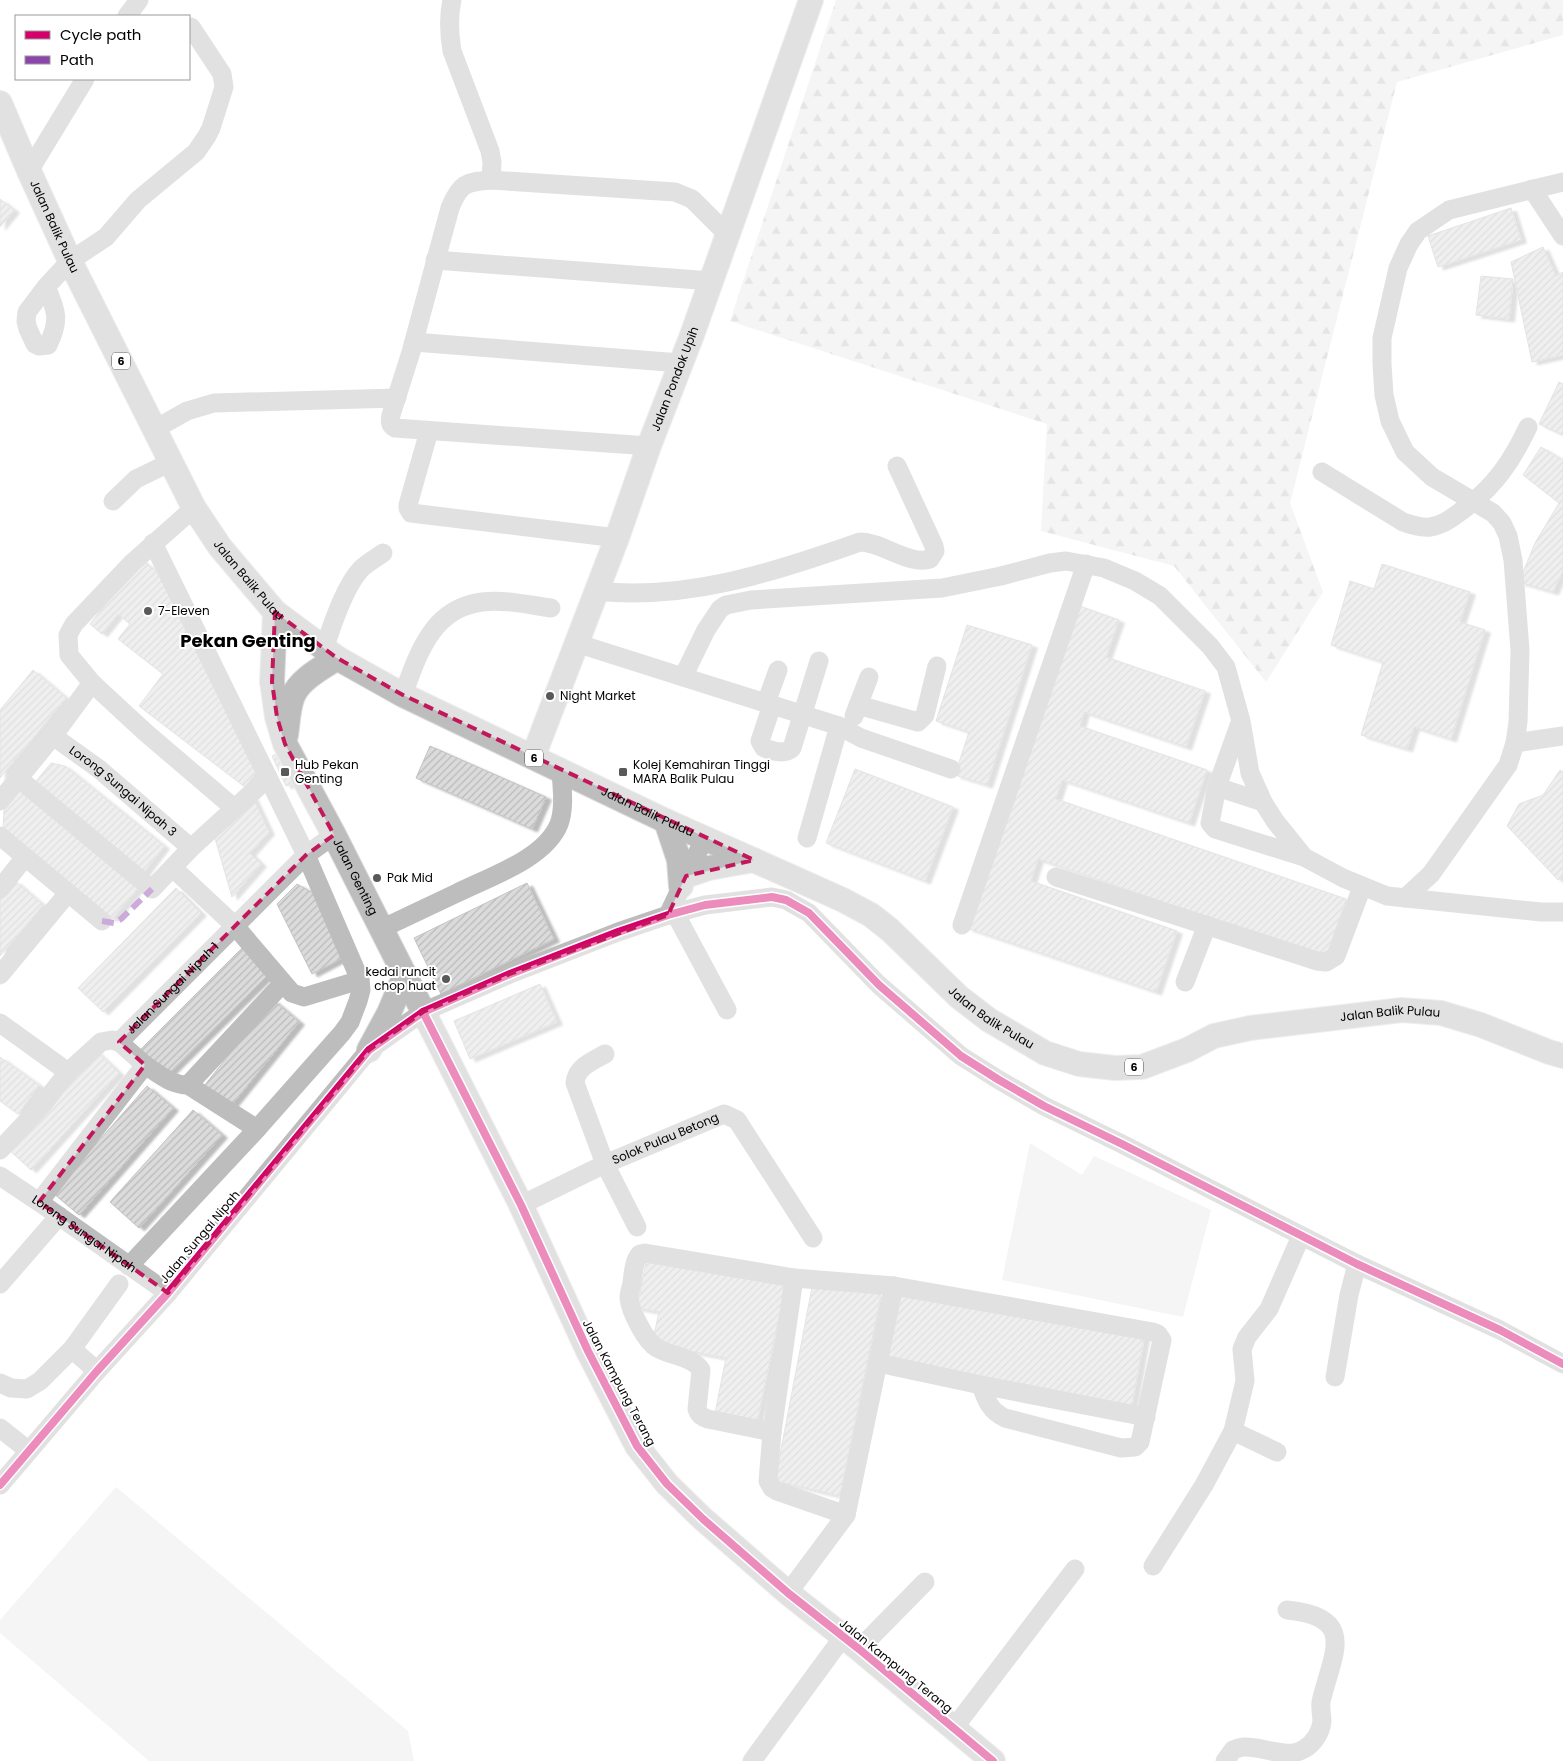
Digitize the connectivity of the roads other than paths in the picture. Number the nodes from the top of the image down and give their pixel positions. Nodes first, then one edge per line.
1 (139, 0) edge
2 (452, 0) edge
3 (811, 0) edge
4 (128, 15) edge
5 (191, 27) dead end
6 (85, 80) edge
7 (0, 103) edge
8 (29, 171) junction
9 (491, 180) junction
10 (1563, 182) edge
11 (1532, 189) junction
12 (728, 235) junction
13 (1563, 236) edge
14 (435, 260) junction
15 (70, 261) junction
16 (711, 282) junction
17 (46, 287) dead end
18 (414, 342) junction
19 (680, 364) junction
20 (397, 398) junction
21 (1528, 427) dead end
22 (155, 429) junction
23 (429, 431) junction
24 (649, 446) junction
25 (171, 462) junction
26 (897, 466) dead end
27 (1322, 472) dead end
28 (113, 501) dead end
29 (1474, 502) junction
30 (194, 508) junction
31 (617, 538) junction
32 (153, 543) junction
33 (383, 553) dead end
34 (1086, 564) junction
35 (596, 591) junction
36 (551, 608) dead end
37 (275, 612) junction
38 (576, 643) junction
39 (331, 653) junction
40 (819, 661) dead end
41 (937, 666) dead end
42 (778, 670) dead end
43 (683, 677) junction
44 (869, 677) dead end
45 (92, 683) junction
46 (402, 695) junction
47 (769, 704) junction
48 (858, 704) junction
49 (803, 715) junction
50 (1241, 721) junction
51 (844, 729) junction
52 (53, 736) junction
53 (1563, 736) edge
54 (1515, 743) junction
55 (285, 744) junction
56 (533, 757) junction
57 (951, 769) dead end
58 (561, 771) junction
59 (18, 778) junction
60 (268, 778) junction
61 (1217, 787) junction
62 (0, 800) edge
63 (1263, 802) junction
64 (234, 808) junction
65 (666, 821) junction
66 (334, 835) junction
67 (0, 836) edge
68 (705, 838) junction
69 (807, 838) dead end
70 (191, 848) junction
71 (306, 855) junction
72 (25, 857) junction
73 (1304, 857) junction
74 (754, 860) junction
75 (173, 868) junction
76 (1056, 877) dead end
77 (684, 881) junction
78 (1362, 887) junction
79 (0, 888) edge
80 (68, 893) junction
81 (1404, 898) junction
82 (1563, 912) edge
83 (671, 914) junction
84 (102, 921) dead end
85 (962, 925) dead end
86 (1207, 925) junction
87 (235, 926) junction
88 (381, 929) junction
89 (0, 975) edge
90 (405, 975) junction
91 (360, 980) junction
92 (1185, 982) dead end
93 (283, 983) junction
94 (727, 1010) dead end
95 (423, 1012) junction
96 (0, 1023) edge
97 (119, 1042) junction
98 (369, 1050) junction
99 (605, 1054) dead end
100 (1563, 1056) edge
101 (145, 1065) junction
102 (68, 1072) junction
103 (188, 1085) junction
104 (257, 1129) junction
105 (0, 1150) edge
106 (606, 1164) junction
107 (0, 1176) edge
108 (39, 1202) junction
109 (521, 1206) junction
110 (59, 1216) junction
111 (637, 1227) dead end
112 (1301, 1236) junction
113 (813, 1238) dead end
114 (1358, 1264) junction
115 (129, 1266) junction
116 (794, 1278) junction
117 (0, 1284) edge
118 (119, 1284) dead end
119 (894, 1286) junction
120 (168, 1293) junction
121 (72, 1349) junction
122 (878, 1363) junction
123 (1563, 1364) edge
124 (97, 1371) junction
125 (1336, 1376) dead end
126 (0, 1383) edge
127 (981, 1385) junction
128 (1146, 1417) junction
129 (0, 1428) edge
130 (1233, 1431) junction
131 (772, 1432) junction
132 (29, 1451) junction
133 (1277, 1452) dead end
134 (0, 1485) edge
135 (846, 1515) junction
136 (1153, 1566) dead end
137 (1076, 1569) dead end
138 (925, 1582) dead end
139 (788, 1593) junction
140 (1287, 1610) dead end
141 (852, 1643) junction
142 (954, 1728) junction
143 (752, 1761) edge
144 (993, 1761) edge
145 (1225, 1761) edge

1 - 4 street
2 - 9 street
3 - 12 main road, Jalan Pondok Upih
5 - 15 street
6 - 8 street
7 - 8 main road, Jalan Balik Pulau / 6
8 - 15 main road, Jalan Balik Pulau / 6
9 - 12 street
9 - 14 street
10 - 11 street
11 - 13 street
11 - 29 street
12 - 16 main road, Jalan Pondok Upih
14 - 16 street
14 - 18 street
15 - 17 street
15 - 22 main road, Jalan Balik Pulau / 6
16 - 19 main road, Jalan Pondok Upih
18 - 19 street
18 - 20 street
19 - 24 main road, Jalan Pondok Upih
20 - 22 street
20 - 23 street
21 - 29 street
22 - 25 main road, Jalan Balik Pulau / 6
23 - 24 street
23 - 31 street
24 - 31 main road, Jalan Pondok Upih
25 - 28 street
25 - 30 main road, Jalan Balik Pulau / 6
26 - 35 street
27 - 29 street
29 - 54 street
30 - 32 street
30 - 37 main road, Jalan Balik Pulau / 6
31 - 35 main road, Jalan Pondok Upih
32 - 45 street
32 - 60 street
33 - 39 street
34 - 43 street
34 - 50 street
34 - 85 street
35 - 38 main road, Jalan Pondok Upih
36 - 46 street
37 - 39 main road, Jalan Balik Pulau / 6
37 - 55 main road, Jalan Genting
38 - 43 street
38 - 56 main road, Jalan Pondok Upih
39 - 46 main road, Jalan Balik Pulau / 6
39 - 55 main road
40 - 49 street
41 - 48 street
42 - 47 street
43 - 47 street
44 - 48 street
45 - 52 street
45 - 64 street
46 - 56 main road, Jalan Balik Pulau / 6
47 - 49 street
47 - 49 street
48 - 51 street
49 - 51 street
50 - 61 street
50 - 63 street
51 - 57 street
51 - 69 street
52 - 59 street
52 - 70 street, Lorong Sungai Nipah 3
53 - 54 street
54 - 81 street
55 - 66 main road, Jalan Genting
56 - 58 main road, Jalan Balik Pulau / 6
58 - 65 main road, Jalan Balik Pulau / 6
58 - 88 street
59 - 62 street
59 - 75 street
60 - 64 street
60 - 71 street
61 - 63 street
61 - 73 street
63 - 73 street
64 - 70 street
65 - 68 main road, Jalan Balik Pulau / 6
65 - 77 main road
66 - 71 street, Jalan Sungai Nipah 1
66 - 88 main road, Jalan Genting
67 - 72 street
68 - 74 main road, Jalan Balik Pulau / 6
68 - 77 street
70 - 75 street
71 - 87 street, Jalan Sungai Nipah 1
71 - 91 street
72 - 79 street
72 - 80 street
73 - 78 street
74 - 77 main road
74 - 100 main road, Jalan Balik Pulau / 6
75 - 87 street
76 - 86 street
77 - 83 street
78 - 81 street
78 - 86 street
80 - 84 street
80 - 89 street
81 - 82 street
83 - 94 street
83 - 95 street, Jalan Sungai Nipah
83 - 112 street, Jalan Sungai Nipah
86 - 92 street
87 - 93 street
87 - 97 street, Jalan Sungai Nipah 1
88 - 90 main road, Jalan Genting
90 - 95 main road, Jalan Genting
90 - 98 main road
91 - 93 street
91 - 104 street
93 - 103 street
95 - 98 street, Jalan Sungai Nipah
95 - 109 main road, Jalan Kampung Terang
96 - 102 street
97 - 101 street, Jalan Sungai Nipah 1
97 - 102 street
98 - 120 street, Jalan Sungai Nipah
99 - 106 street
101 - 103 street, Jalan Sungai Nipah 1
101 - 108 street
102 - 105 street
103 - 104 street, Jalan Sungai Nipah 1
104 - 115 street
106 - 109 street, Solok Pulau Betong
106 - 111 street
106 - 113 street, Solok Pulau Betong
107 - 108 street, Lorong Sungai Nipah
108 - 110 street, Lorong Sungai Nipah
109 - 139 main road, Jalan Kampung Terang
110 - 115 street, Lorong Sungai Nipah
110 - 117 street
112 - 114 street, Jalan Sungai Nipah
112 - 130 street
114 - 123 street, Jalan Sungai Nipah
114 - 125 street
115 - 120 street, Lorong Sungai Nipah
116 - 119 street
116 - 131 street
116 - 131 street
118 - 121 street
119 - 122 street
119 - 128 street
120 - 124 street, Jalan Sungai Nipah
121 - 124 street
121 - 126 street
122 - 127 street
122 - 135 street
124 - 132 street, Jalan Sungai Nipah
127 - 128 street
127 - 128 street
129 - 132 street
130 - 133 street
130 - 136 street
131 - 135 street
132 - 134 street, Jalan Sungai Nipah
135 - 139 street
137 - 142 street
138 - 141 street
139 - 141 main road, Jalan Kampung Terang
140 - 145 street
141 - 142 main road, Jalan Kampung Terang
141 - 143 street
142 - 144 main road, Jalan Kampung Terang

